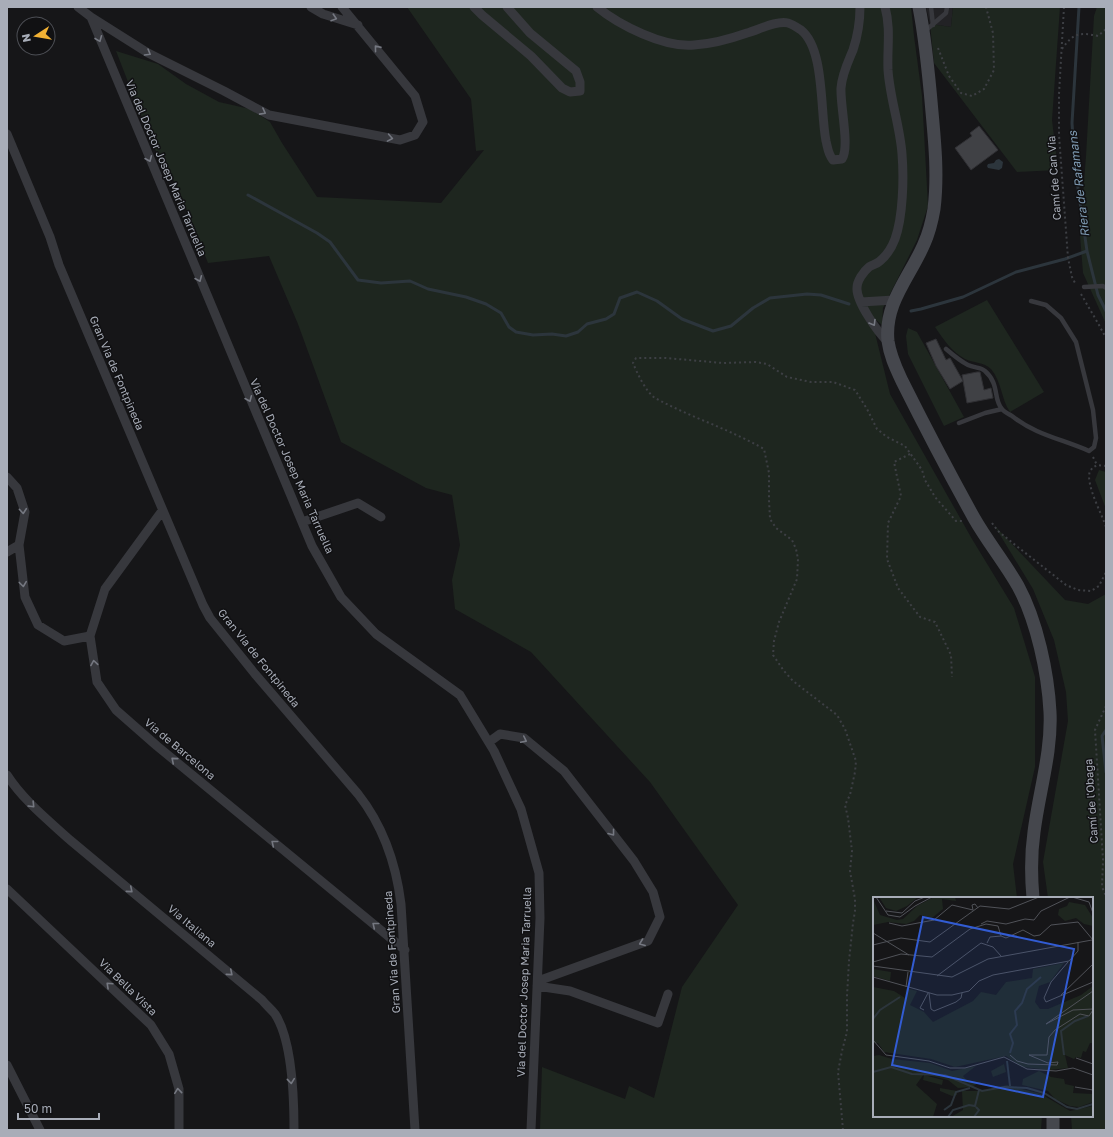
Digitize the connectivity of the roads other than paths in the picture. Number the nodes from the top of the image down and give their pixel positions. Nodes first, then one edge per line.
1 (78, 7) edge
2 (311, 7) edge
3 (342, 7) edge
4 (474, 7) edge
5 (507, 7) edge
6 (597, 7) edge
7 (860, 7) edge
8 (884, 7) edge
9 (919, 7) edge
10 (931, 7) edge
11 (947, 7) edge
12 (91, 17) junction
13 (358, 26) junction
14 (928, 28) junction
15 (7, 134) edge
16 (1084, 287) dead end
17 (1106, 288) edge
18 (894, 300) junction
19 (1031, 301) dead end
20 (861, 302) junction
21 (888, 342) junction
22 (946, 349) dead end
23 (1002, 409) junction
24 (959, 423) dead end
25 (7, 477) edge
26 (162, 511) junction
27 (381, 517) dead end
28 (302, 522) junction
29 (19, 545) junction
30 (7, 552) edge
31 (90, 636) junction
32 (489, 742) junction
33 (7, 775) edge
34 (7, 889) edge
35 (1033, 897) edge
36 (405, 950) junction
37 (538, 983) junction
38 (668, 994) dead end
39 (7, 1065) edge
40 (1053, 1117) edge
41 (40, 1130) edge
42 (179, 1130) edge
43 (294, 1130) edge
44 (415, 1130) edge
45 (531, 1130) edge
46 (1053, 1130) edge

1 - 12 street, Via del Doctor Josep Maria Tarruella
2 -> 13 street
3 - 13 street
4 - 5 street
6 - 7 street
8 - 20 street
9 - 14 main road
10 - 14 lane
11 - 14 lane
12 -> 13 street
12 -> 28 street, Via del Doctor Josep Maria Tarruella
14 - 18 main road
15 - 26 street, Gran Via de Fontpineda
16 - 17 lane
18 - 20 street
18 - 21 main road
19 - 23 lane
20 -> 21 street
21 - 35 main road
22 - 23 lane
23 - 24 lane
25 -> 29 street
26 - 31 street, Via de Barcelona
26 - 36 street, Gran Via de Fontpineda
27 - 28 street
28 - 32 street, Via del Doctor Josep Maria Tarruella
29 - 30 street
29 -> 31 street
36 -> 31 street, Via de Barcelona
32 - 37 street, Via del Doctor Josep Maria Tarruella
32 -> 37 street
33 -> 43 street, Via Italiana
42 -> 34 street, Via Bella Vista
36 - 44 street, Gran Via de Fontpineda
37 - 38 street
37 - 45 street, Via del Doctor Josep Maria Tarruella
39 - 41 street
40 - 46 main road

